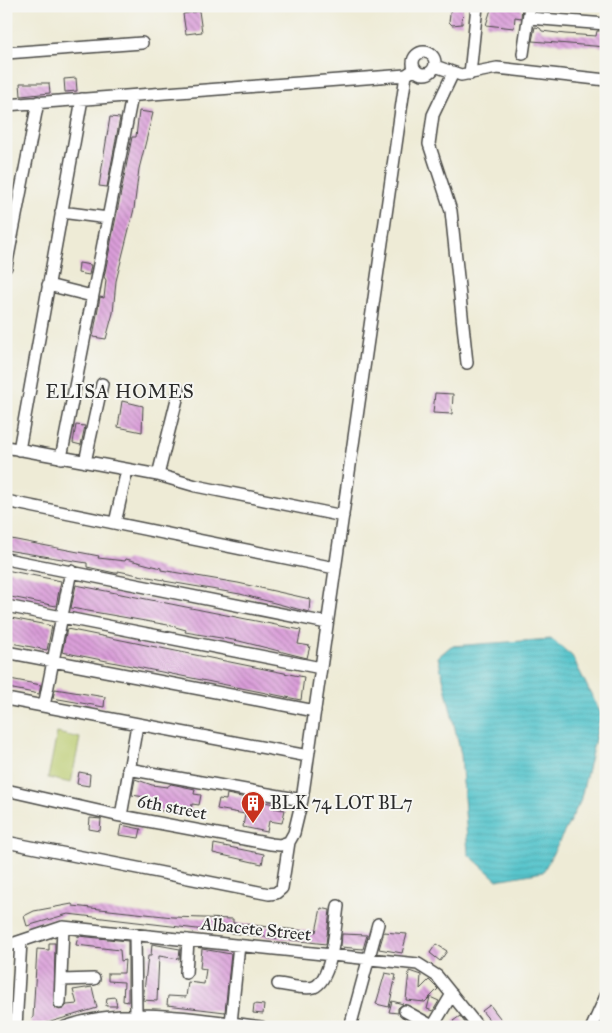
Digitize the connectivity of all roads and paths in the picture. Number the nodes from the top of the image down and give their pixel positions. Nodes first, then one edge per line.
1 (477, 6) edge
2 (530, 12) edge
3 (606, 24) edge
4 (142, 43) dead end
5 (6, 53) edge
6 (523, 54) dead end
7 (435, 66) junction
8 (411, 72) junction
9 (453, 74) junction
10 (470, 74) junction
11 (606, 80) edge
12 (132, 96) junction
13 (82, 99) junction
14 (38, 102) junction
15 (6, 105) edge
16 (62, 212) junction
17 (108, 218) junction
18 (6, 268) edge
19 (48, 285) junction
20 (92, 296) junction
21 (467, 363) dead end
22 (102, 384) dead end
23 (179, 391) dead end
24 (6, 447) edge
25 (19, 450) junction
26 (61, 458) junction
27 (85, 462) junction
28 (126, 470) junction
29 (158, 475) junction
30 (6, 501) edge
31 (343, 516) junction
32 (115, 523) junction
33 (6, 559) edge
34 (335, 568) junction
35 (71, 571) junction
36 (6, 606) edge
37 (62, 616) junction
38 (327, 624) junction
39 (6, 652) edge
40 (53, 661) junction
41 (321, 668) junction
42 (6, 699) edge
43 (44, 706) junction
44 (314, 711) junction
45 (137, 725) junction
46 (308, 756) junction
47 (128, 769) junction
48 (6, 790) edge
49 (302, 800) junction
50 (121, 816) junction
51 (6, 842) edge
52 (289, 842) junction
53 (338, 906) dead end
54 (378, 924) dead end
55 (63, 927) junction
56 (135, 934) junction
57 (188, 940) junction
58 (21, 941) junction
59 (239, 945) junction
60 (6, 946) edge
61 (331, 954) junction
62 (370, 958) junction
63 (186, 973) dead end
64 (94, 979) dead end
65 (61, 980) junction
66 (278, 984) dead end
67 (452, 994) junction
68 (606, 996) edge
69 (60, 1003) dead end
70 (405, 1011) dead end
71 (136, 1014) junction
72 (231, 1023) junction
73 (434, 1026) edge
74 (16, 1027) edge
75 (65, 1027) edge
76 (261, 1027) edge
77 (350, 1027) edge
78 (478, 1027) edge
79 (592, 1027) edge

1 - 10 street
2 - 3 street
2 - 6 street
4 - 5 street
7 - 8 street
7 - 8 street
7 - 9 street
8 - 12 street
8 - 31 street
9 - 10 street
9 - 21 street
10 - 11 street
12 - 13 street
12 - 17 street
13 - 14 street
13 - 16 street
14 - 15 street
14 - 18 street
16 - 17 street
16 - 19 street
17 - 20 street
19 - 20 street
19 - 25 street
20 - 26 street
22 - 27 street
23 - 29 street
24 - 25 street
25 - 26 street
26 - 27 street
27 - 28 street
28 - 29 street
28 - 32 street
29 - 31 street
30 - 32 street
31 - 34 street
32 - 34 street
33 - 35 street
34 - 38 street
35 - 37 street
35 - 38 street
36 - 37 street
37 - 40 street
37 - 41 street
38 - 41 street
39 - 40 street
40 - 43 street
40 - 44 street
41 - 44 street
42 - 43 street
43 - 45 street
44 - 46 street
45 - 46 street
45 - 47 street
46 - 49 street
47 - 49 street
47 - 50 street
48 - 50 street, 6th street
49 - 52 street
50 - 52 street, 6th street
51 - 52 street
53 - 61 street
54 - 62 street
55 - 56 street, Albacete Street
55 - 58 street, Albacete Street
55 - 65 street
56 - 57 street, Albacete Street
56 - 71 street
57 - 59 street, Albacete Street
57 - 63 street
58 - 60 street, Albacete Street
58 - 74 street
59 - 61 street, Albacete Street
59 - 72 street
61 - 62 street, Albacete Street
61 - 66 street
62 - 67 street, Albacete Street
62 - 77 street
64 - 65 street
65 - 69 street
67 - 73 street
67 - 78 street, Albacete Street
68 - 79 street
70 - 73 street
71 - 72 street
71 - 75 street
72 - 76 street

